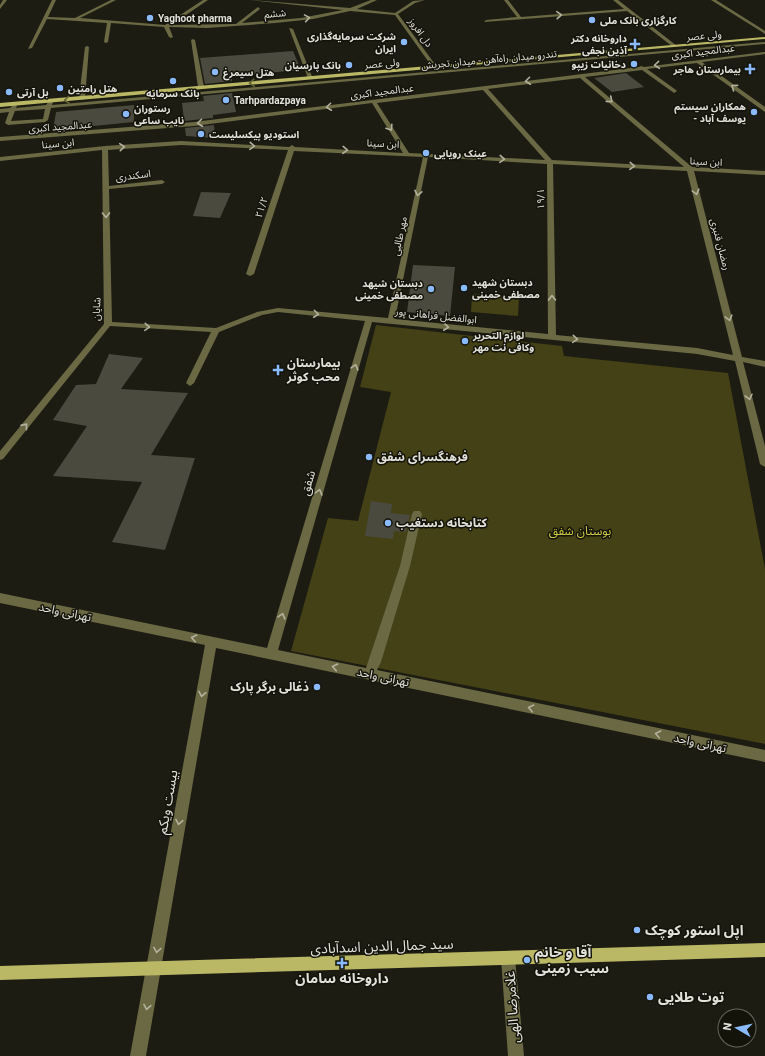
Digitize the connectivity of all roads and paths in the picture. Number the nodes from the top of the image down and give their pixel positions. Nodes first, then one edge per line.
1 (5, 0) edge
2 (54, 0) edge
3 (114, 0) edge
4 (206, 0) edge
5 (252, 0) edge
6 (375, 0) edge
7 (423, 0) edge
8 (506, 0) edge
9 (615, 0) edge
10 (713, 0) edge
11 (0, 8) edge
12 (258, 8) dead end
13 (352, 9) junction
14 (628, 10) junction
15 (396, 14) junction
16 (323, 16) junction
17 (45, 18) junction
18 (520, 18) junction
19 (76, 19) junction
20 (486, 21) dead end
21 (109, 22) junction
22 (327, 23) dead end
23 (237, 25) junction
24 (166, 26) junction
25 (291, 29) dead end
26 (765, 33) edge
27 (171, 37) dead end
28 (765, 38) edge
29 (193, 40) dead end
30 (106, 42) dead end
31 (765, 43) edge
32 (675, 46) junction
33 (87, 47) dead end
34 (30, 48) dead end
35 (765, 53) edge
36 (697, 61) junction
37 (435, 67) junction
38 (641, 67) junction
39 (580, 75) junction
40 (311, 78) junction
41 (200, 87) junction
42 (483, 87) junction
43 (674, 91) dead end
44 (82, 98) junction
45 (373, 101) junction
46 (14, 104) junction
47 (49, 104) junction
48 (0, 105) edge
49 (12, 110) junction
50 (765, 110) edge
51 (0, 111) edge
52 (0, 139) edge
53 (292, 147) junction
54 (105, 148) junction
55 (407, 154) junction
56 (426, 155) junction
57 (0, 159) edge
58 (550, 162) junction
59 (690, 169) junction
60 (765, 173) edge
61 (162, 182) dead end
62 (105, 188) junction
63 (250, 274) dead end
64 (369, 319) junction
65 (391, 321) junction
66 (108, 324) junction
67 (216, 330) junction
68 (552, 337) junction
69 (740, 359) junction
70 (765, 364) edge
71 (190, 383) dead end
72 (0, 457) edge
73 (765, 464) edge
74 (417, 514) dead end
75 (0, 598) edge
76 (211, 642) junction
77 (271, 654) junction
78 (369, 674) junction
79 (765, 756) edge
80 (765, 950) edge
81 (508, 958) junction
82 (154, 968) junction
83 (0, 973) edge
84 (138, 1056) edge
85 (516, 1056) edge

1 - 11 street
2 - 17 street
3 - 19 street
4 - 24 street
5 - 13 street
6 - 13 street
7 - 15 street, دل افروز
8 - 18 street
9 - 14 street
10 - 26 street
12 - 23 street
13 - 15 street
13 - 16 street, ششم
18 -> 14 street
14 - 32 street
15 - 37 street, دل افروز
16 - 22 street
23 -> 16 street, ششم
17 - 19 street, ششم
17 - 34 street
18 - 20 street
19 - 21 street, ششم
21 - 24 street, ششم
21 - 30 street
23 - 24 street, ششم
24 - 27 street
25 - 40 street
28 - 32 main road, ولی عصر
29 - 41 street
31 - 47 street, تندرو میدان راه‌آهن - میدان تجریش
32 - 37 main road, ولی عصر
33 - 44 street
35 - 36 street, عبدالمجید اکبری
36 -> 38 street, عبدالمجید اکبری
50 -> 36 street
37 - 40 main road, ولی عصر
38 - 39 street, عبدالمجید اکبری
38 - 43 street
39 -> 42 street, عبدالمجید اکبری
39 -> 59 street
40 -> 41 main road, ولی عصر
41 - 44 main road, ولی عصر
42 - 45 street, عبدالمجید اکبری
42 - 58 street
44 -> 47 main road, ولی عصر
45 -> 52 street, عبدالمجید اکبری
45 -> 55 street
46 - 47 main road, ولی عصر
46 - 48 main road, ولی عصر
46 - 49 street
47 - 49 street, تندرو میدان راه‌آهن - میدان تجریش
47 - 49 street
49 - 51 street, تندرو میدان راه‌آهن - میدان تجریش
54 -> 53 street, ابن سینا
53 -> 55 street, ابن سینا
53 - 63 street, ۲۱/۲
54 - 57 street, ابن سینا
54 - 62 street, شایان
55 - 56 street, ابن سینا
56 -> 58 street, ابن سینا
56 -> 65 street, مهر طالبی
58 -> 59 street, ابن سینا
68 -> 58 street, ۱۹/۱
59 - 60 street, ابن سینا
59 -> 69 street, رمضان قنبری
61 - 62 street, اسکندری
62 -> 66 street, شایان
64 - 65 street, ابوالفضل فراهانی پور
67 -> 64 street, ابوالفضل فراهانی پور
77 -> 64 street, شفق
65 -> 68 street, ابوالفضل فراهانی پور
66 -> 67 street, ابوالفضل فراهانی پور
72 -> 66 street, شایان
67 - 71 street
68 -> 69 street, ابوالفضل فراهانی پور
69 - 70 street, ابوالفضل فراهانی پور
69 -> 73 street, رمضان قنبری
74 - 78 street
76 -> 75 street, تهرانی واحد
76 - 77 street, تهرانی واحد
76 -> 82 street, بیست‌ ویکم
78 -> 77 street, تهرانی واحد
79 -> 78 street, تهرانی واحد
80 - 81 main road, سید جمال الدین اسدآبادی
81 - 82 main road, سید جمال الدین اسدآبادی
81 - 85 street, غلامرضا الهی
82 - 83 main road, سید جمال الدین اسدآبادی
82 -> 84 street, بیست‌ ویکم

